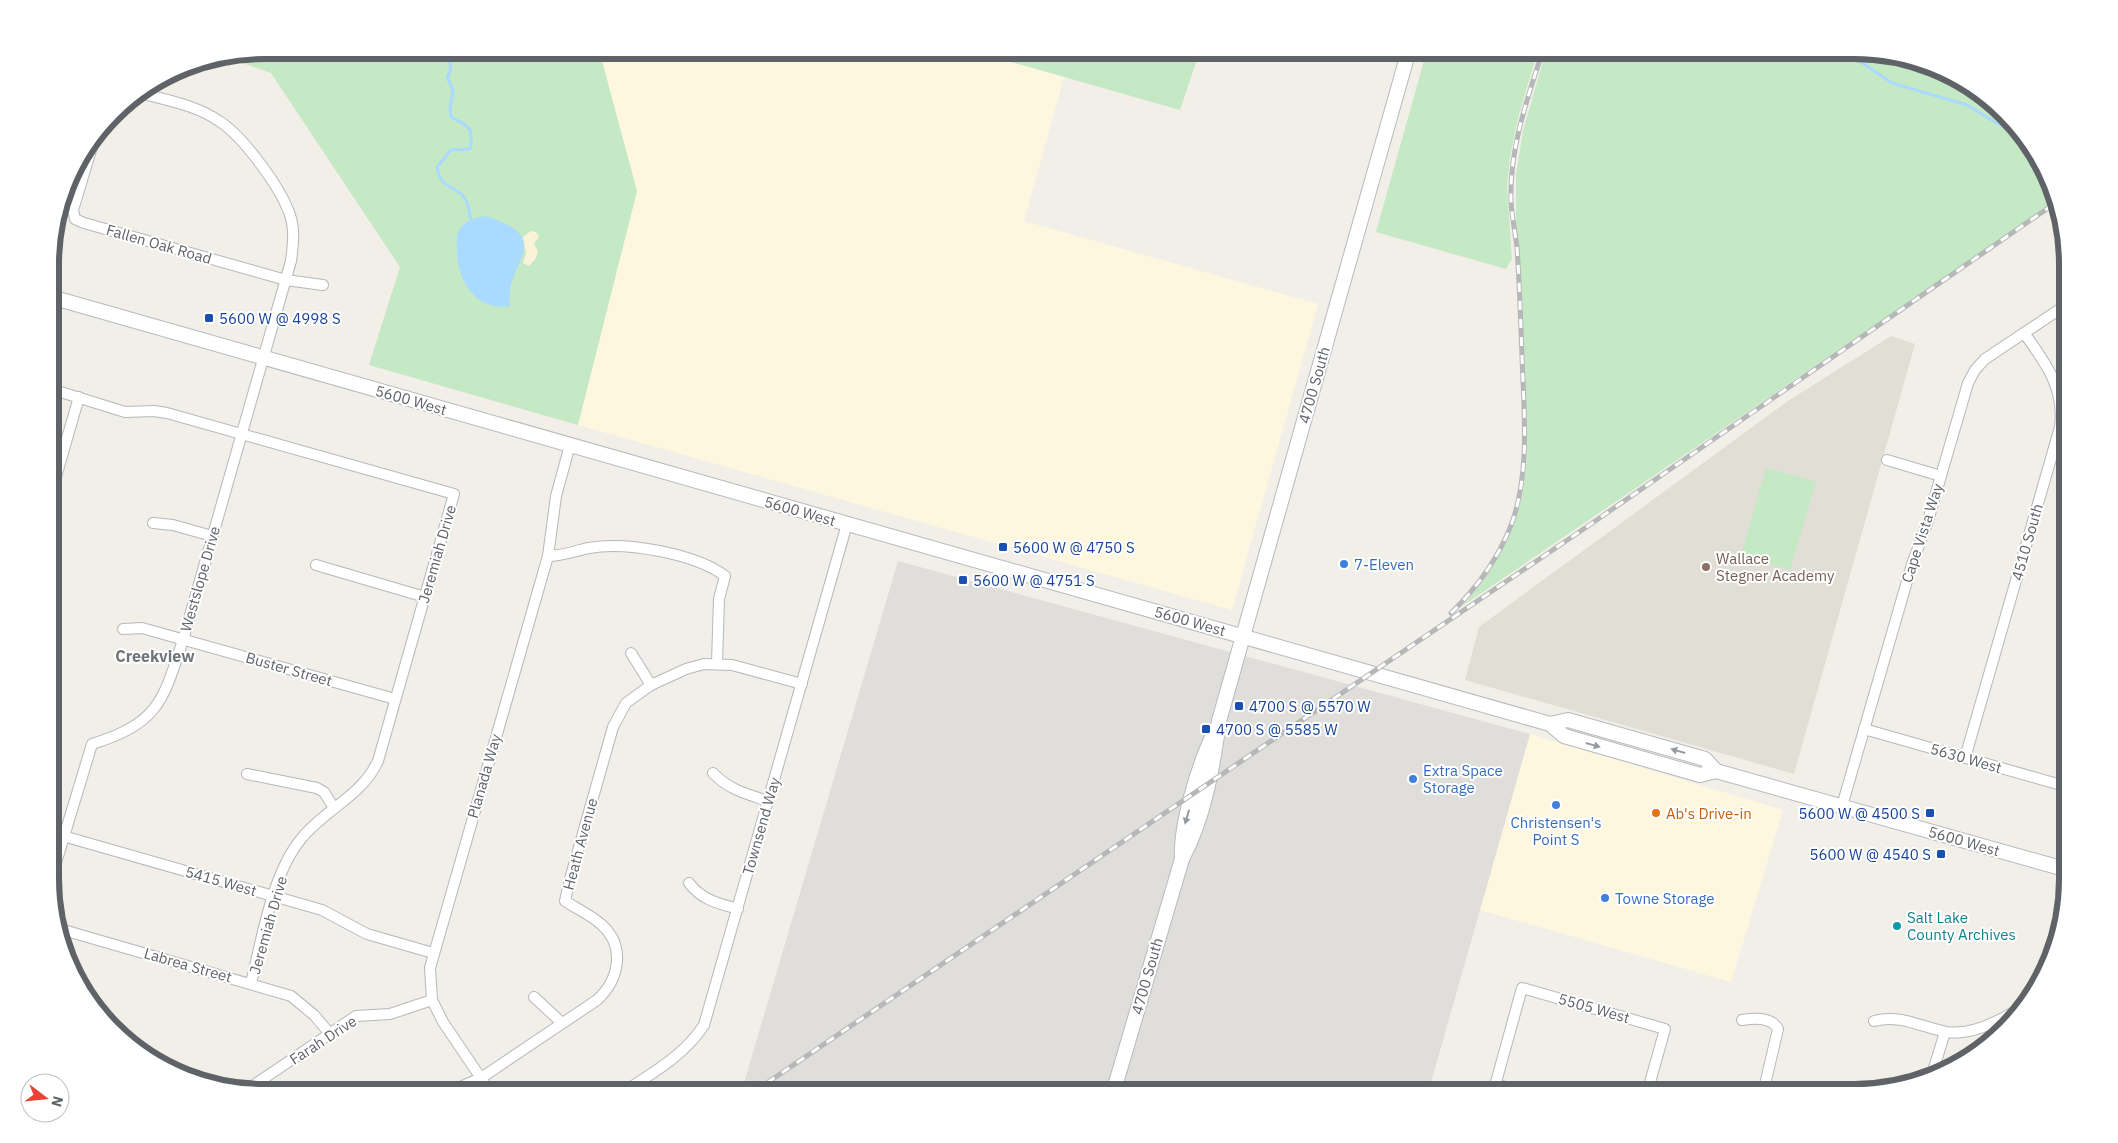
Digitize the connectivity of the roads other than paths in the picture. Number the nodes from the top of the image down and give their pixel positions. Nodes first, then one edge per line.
1 (1406, 59) edge
2 (147, 95) edge
3 (89, 156) edge
4 (286, 280) junction
5 (323, 285) dead end
6 (59, 300) edge
7 (2059, 310) edge
8 (2024, 333) junction
9 (263, 358) junction
10 (59, 391) edge
11 (78, 397) junction
12 (2059, 397) edge
13 (2059, 430) edge
14 (241, 434) junction
15 (570, 445) junction
16 (1887, 460) dead end
17 (59, 465) edge
18 (1941, 476) junction
19 (153, 523) dead end
20 (847, 524) junction
21 (212, 536) junction
22 (548, 556) junction
23 (316, 565) dead end
24 (425, 597) junction
25 (123, 629) dead end
26 (1243, 636) junction
27 (183, 640) junction
28 (631, 653) dead end
29 (717, 663) junction
30 (802, 684) junction
31 (652, 685) junction
32 (395, 699) junction
33 (1864, 729) junction
34 (1965, 758) junction
35 (713, 773) dead end
36 (246, 774) dead end
37 (2059, 784) edge
38 (768, 801) junction
39 (1842, 806) junction
40 (334, 808) junction
41 (63, 836) junction
42 (59, 851) edge
43 (2059, 867) edge
44 (689, 883) dead end
45 (274, 896) junction
46 (738, 909) junction
47 (66, 931) edge
48 (433, 953) junction
49 (251, 983) junction
50 (534, 996) dead end
51 (432, 1000) junction
52 (2010, 1012) edge
53 (1742, 1020) dead end
54 (1874, 1021) dead end
55 (562, 1023) junction
56 (1945, 1032) junction
57 (330, 1034) junction
58 (1934, 1069) edge
59 (480, 1078) junction
60 (255, 1084) edge
61 (466, 1084) edge
62 (484, 1084) edge
63 (635, 1084) edge
64 (1116, 1084) edge
65 (1495, 1084) edge
66 (1650, 1084) edge
67 (1765, 1084) edge

1 - 26 main road, 4700 South
2 - 4 street, Westslope Drive
3 - 4 street, Fallen Oak Road
4 - 5 street, Fallen Oak Road
4 - 9 street, Westslope Drive
6 - 9 main road, 5600 West
7 - 8 street, Cape Vista Way
8 - 12 street, 4510 South
8 - 18 street, Cape Vista Way
9 - 14 street, Westslope Drive
9 - 15 main road, 5600 West
10 - 11 street, Jeremiah Drive
11 - 14 street, Jeremiah Drive
11 - 17 street
13 - 34 street, 4510 South
14 - 21 street, Westslope Drive
14 - 24 street, Jeremiah Drive
15 - 20 main road, 5600 West
15 - 22 street, Planada Way
16 - 18 street
18 - 33 street, Cape Vista Way
19 - 21 street
20 - 26 main road, 5600 West
20 - 30 street, Townsend Way
21 - 27 street, Westslope Drive
22 - 29 street
22 - 48 street, Planada Way
23 - 24 street
24 - 32 street, Jeremiah Drive
25 - 27 street, Buster Street
26 - 39 main road, 5600 West
26 - 64 main road, 4700 South
27 - 32 street, Buster Street
27 - 41 street, Westslope Drive
28 - 31 street
29 - 30 street, Heath Avenue
29 - 31 street, Heath Avenue
30 - 38 street, Townsend Way
31 - 55 street, Heath Avenue
32 - 40 street, Jeremiah Drive
33 - 34 street, 5630 West
33 - 39 street, Cape Vista Way
34 - 37 street, 5630 West
35 - 38 street
36 - 40 street
38 - 46 street, Townsend Way
39 - 43 main road, 5600 West
40 - 45 street, Jeremiah Drive
41 - 42 street, Westslope Drive
41 - 45 street, 5415 West
44 - 46 street
45 - 48 street, 5415 West
45 - 49 street, Jeremiah Drive
46 - 63 street, Townsend Way
47 - 49 street, Labrea Street
48 - 51 street, Planada Way
49 - 57 street, Labrea Street
50 - 55 street
51 - 57 street, Farah Drive
51 - 59 street, Planada Way
52 - 56 street
53 - 67 street
54 - 56 street
55 - 59 street, Heath Avenue
56 - 58 street
57 - 60 street, Farah Drive
59 - 61 street, Heath Avenue
59 - 62 street, Planada Way
65 - 66 street, 5505 West

